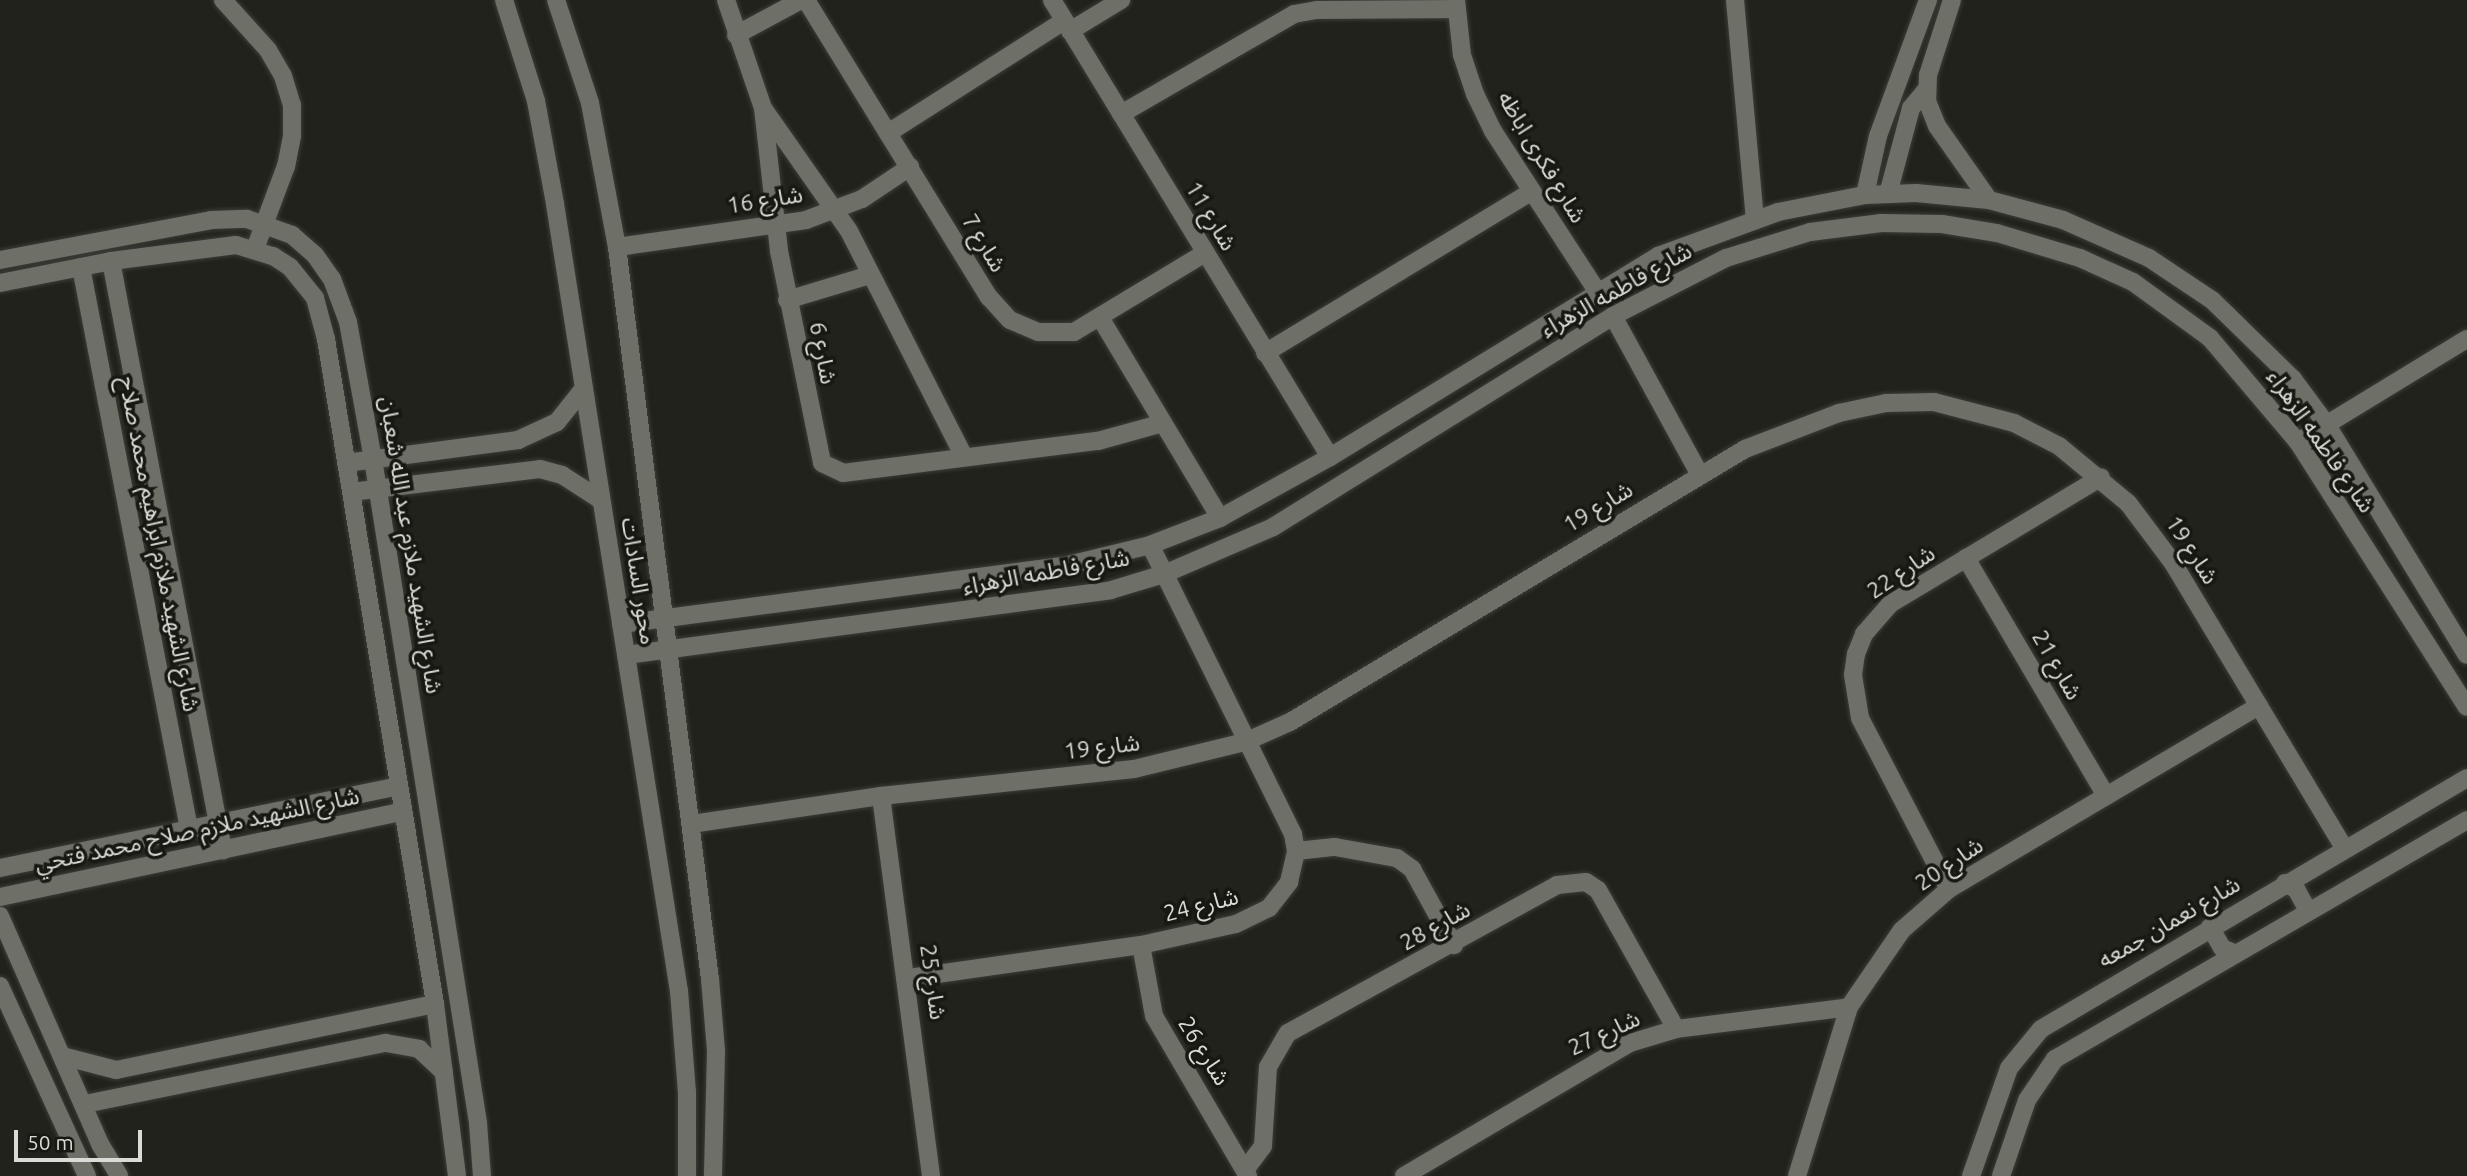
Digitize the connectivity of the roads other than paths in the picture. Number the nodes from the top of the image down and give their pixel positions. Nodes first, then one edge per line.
1 (223, 0) edge
2 (505, 0) edge
3 (556, 0) edge
4 (726, 0) edge
5 (803, 0) edge
6 (1052, 0) edge
7 (1121, 0) edge
8 (1735, 0) edge
9 (1928, 0) edge
10 (1952, 0) edge
11 (1346, 5) edge
12 (1456, 5) edge
13 (1067, 26) junction
14 (736, 34) junction
15 (1926, 90) junction
16 (763, 108) junction
17 (1121, 114) junction
18 (888, 133) junction
19 (910, 167) junction
20 (1532, 191) junction
21 (1888, 194) junction
22 (1866, 195) junction
23 (1989, 200) junction
24 (836, 211) junction
25 (1755, 218) junction
26 (264, 223) junction
27 (775, 224) junction
28 (617, 247) junction
29 (255, 249) junction
30 (1205, 253) junction
31 (0, 260) edge
32 (111, 261) junction
33 (81, 267) junction
34 (870, 275) junction
35 (1615, 281) junction
36 (0, 284) edge
37 (1590, 296) junction
38 (787, 300) junction
39 (1629, 307) junction
40 (1613, 316) junction
41 (1101, 319) junction
42 (1597, 326) junction
43 (2467, 339) edge
44 (1265, 353) junction
45 (584, 388) junction
46 (1163, 423) junction
47 (2327, 425) junction
48 (2298, 442) junction
49 (963, 455) junction
50 (1330, 457) junction
51 (373, 459) junction
52 (346, 463) junction
53 (1700, 475) junction
54 (2101, 477) junction
55 (377, 488) junction
56 (351, 492) junction
57 (601, 500) junction
58 (1220, 518) junction
59 (1150, 545) junction
60 (1966, 558) junction
61 (1164, 574) junction
62 (663, 619) junction
63 (621, 624) junction
64 (668, 652) junction
65 (626, 655) junction
66 (2467, 656) edge
67 (2259, 706) junction
68 (2467, 707) edge
69 (1245, 742) junction
70 (2467, 778) edge
71 (399, 786) junction
72 (881, 796) junction
73 (2106, 796) junction
74 (403, 811) junction
75 (2467, 820) edge
76 (217, 823) junction
77 (691, 824) junction
78 (189, 829) junction
79 (2344, 849) junction
80 (223, 850) junction
81 (1296, 850) junction
82 (0, 868) edge
83 (2285, 883) junction
84 (1949, 889) junction
85 (0, 897) edge
86 (2308, 911) junction
87 (0, 916) edge
88 (2210, 927) junction
89 (1141, 945) junction
90 (1454, 945) junction
91 (2234, 953) junction
92 (909, 978) junction
93 (0, 986) edge
94 (435, 1004) junction
95 (1849, 1007) junction
96 (1676, 1029) junction
97 (62, 1056) junction
98 (444, 1072) junction
99 (85, 1104) junction
100 (1246, 1173) edge
101 (87, 1176) edge
102 (119, 1176) edge
103 (457, 1176) edge
104 (482, 1176) edge
105 (687, 1176) edge
106 (713, 1176) edge
107 (931, 1176) edge
108 (1404, 1176) edge
109 (1797, 1176) edge
110 (1971, 1176) edge
111 (2001, 1176) edge

1 - 26 street
2 - 45 street, محور السادات
3 - 28 street, محور السادات
4 - 14 street, شارع 6
5 - 14 street
5 - 18 street, شارع 7
6 - 13 street, شارع 11
7 - 13 street
8 - 25 street
9 - 22 street
10 - 15 street
11 - 12 street
11 - 17 street
12 - 20 street, شارع فكرى اباظه
13 - 17 street, شارع 11
13 - 18 street
14 - 16 street, شارع 6
15 - 21 street
15 - 23 street
16 - 24 street, شارع 6
16 - 27 street, شارع 6
17 - 30 street, شارع 11
18 - 19 street, شارع 7
19 - 24 street, شارع 16
19 - 41 street, شارع 7
20 - 37 street, شارع فكرى اباظه
20 - 44 street
21 - 22 street, شارع فاطمه الزهراء
21 - 23 street, شارع فاطمه الزهراء
22 - 25 street, شارع فاطمه الزهراء
23 - 47 street, شارع فاطمه الزهراء
24 - 27 street, شارع 16
24 - 34 street, شارع 6
25 - 35 street, شارع فاطمه الزهراء
26 - 29 street
26 - 31 street, شارع الشهيد ملازم عبد الله شعبان
26 - 51 street, شارع الشهيد ملازم عبد الله شعبان
27 - 28 street, شارع 16
27 - 38 street, شارع 6
28 - 62 street, محور السادات
29 - 32 street
29 - 52 street
30 - 41 street, شارع 7
30 - 44 street, شارع 11
32 - 33 street
32 - 76 street, شارع الشهيد ملازم ابراهيم محمد صلاح
33 - 36 street
33 - 78 street, شارع الشهيد ملازم ابراهيم محمد صلاح
34 - 38 street
34 - 49 street, شارع 6
35 - 37 street, شارع فاطمه الزهراء
35 - 39 street
37 - 42 street, شارع فكرى اباظه
37 - 50 street, شارع فاطمه الزهراء
38 - 49 street, شارع 6
39 - 40 street, شارع فاطمه الزهراء
39 - 48 street, شارع فاطمه الزهراء
40 - 42 street, شارع فاطمه الزهراء
40 - 53 street
41 - 46 street
42 - 61 street, شارع فاطمه الزهراء
43 - 47 street
44 - 50 street, شارع 11
45 - 51 street
45 - 57 street, محور السادات
46 - 49 street, شارع 6
46 - 58 street
47 - 48 street
47 - 66 street, شارع فاطمه الزهراء
48 - 68 street, شارع فاطمه الزهراء
50 - 58 street, شارع فاطمه الزهراء
51 - 52 street
51 - 55 street, شارع الشهيد ملازم عبد الله شعبان
52 - 56 street
53 - 54 street, شارع 19
53 - 69 street, شارع 19
54 - 60 street, شارع 22
54 - 67 street, شارع 19
55 - 56 street
55 - 57 street
55 - 104 street, شارع الشهيد ملازم عبد الله شعبان
56 - 71 street
57 - 63 street, محور السادات
58 - 59 street, شارع فاطمه الزهراء
59 - 61 street
59 - 62 street, شارع فاطمه الزهراء
60 - 73 street, شارع 21
60 - 84 street, شارع 22
61 - 64 street, شارع فاطمه الزهراء
61 - 69 street
62 - 63 street, شارع فاطمه الزهراء
62 - 64 street, محور السادات
63 - 65 street, محور السادات
64 - 65 street, شارع فاطمه الزهراء
64 - 77 street, محور السادات
65 - 105 street, محور السادات
67 - 73 street, شارع 20
67 - 79 street, شارع 19
69 - 72 street, شارع 19
69 - 81 street
70 - 79 street, شارع نعمان جمعه
71 - 74 street
71 - 76 street, شارع الشهيد ملازم صلاح محمد فتحي
72 - 77 street, شارع 19
72 - 92 street, شارع 25
73 - 84 street, شارع 20
74 - 80 street, شارع الشهيد ملازم صلاح محمد فتحي
74 - 94 street
75 - 86 street
76 - 78 street, شارع الشهيد ملازم صلاح محمد فتحي
76 - 80 street, شارع الشهيد ملازم ابراهيم محمد صلاح
77 - 106 street, محور السادات
78 - 82 street, شارع الشهيد ملازم صلاح محمد فتحي
79 - 83 street, شارع نعمان جمعه
80 - 85 street, شارع الشهيد ملازم صلاح محمد فتحي
81 - 89 street, شارع 24
81 - 90 street
83 - 86 street
83 - 88 street, شارع نعمان جمعه
84 - 95 street, شارع 20
86 - 91 street
87 - 97 street
88 - 91 street
88 - 110 street, شارع نعمان جمعه
89 - 92 street, شارع 24
89 - 100 street, شارع 26
90 - 96 street, شارع 28
90 - 100 street, شارع 28
91 - 111 street
92 - 107 street, شارع 25
93 - 101 street
94 - 97 street
94 - 98 street
95 - 96 street, شارع 27
95 - 109 street, شارع 20
96 - 108 street, شارع 27
97 - 99 street
98 - 99 street
98 - 103 street
99 - 102 street

